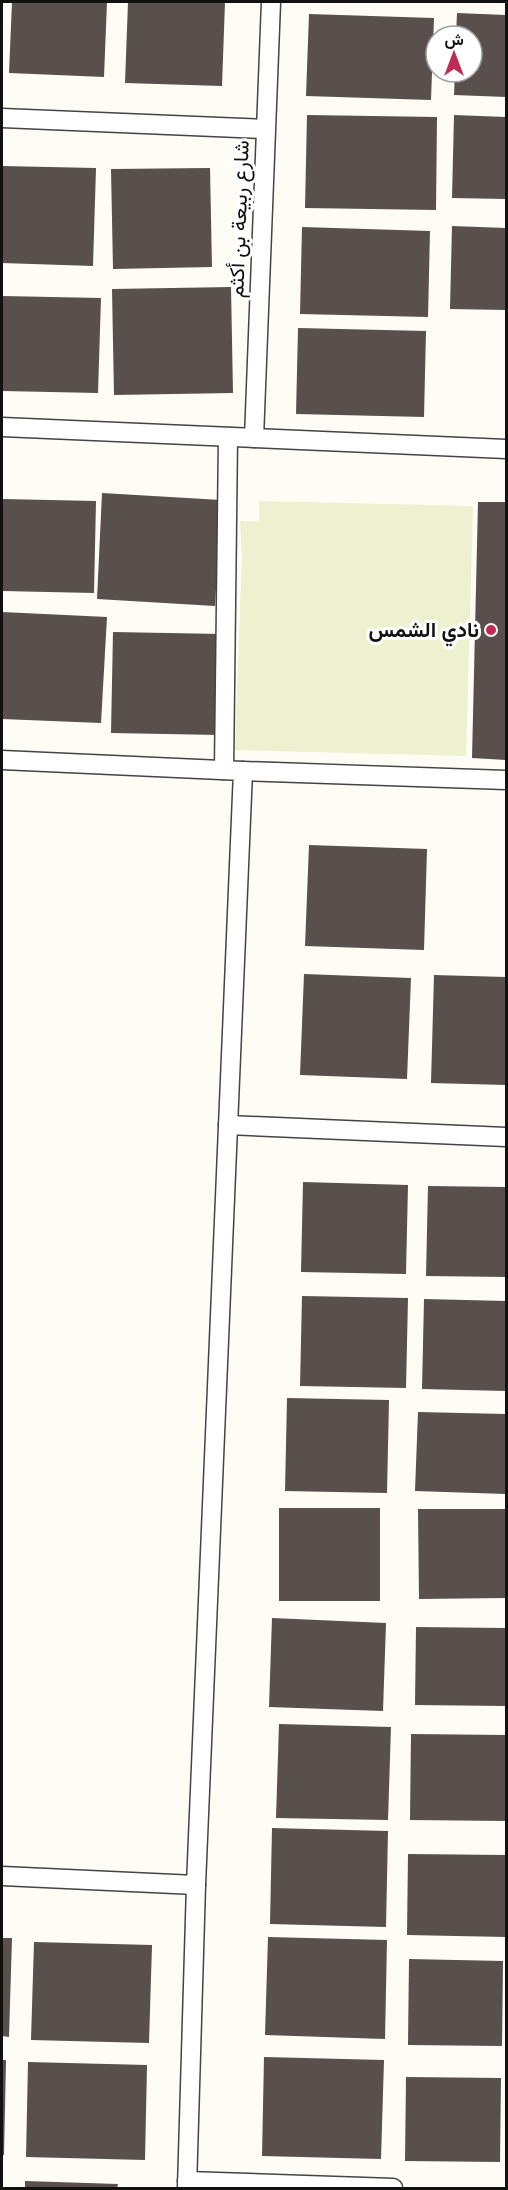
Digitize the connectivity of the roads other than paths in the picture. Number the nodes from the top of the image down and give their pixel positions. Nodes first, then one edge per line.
1 (271, 2) edge
2 (2, 118) edge
3 (265, 129) junction
4 (2, 427) edge
5 (228, 437) junction
6 (254, 438) junction
7 (507, 449) edge
8 (2, 760) edge
9 (233, 770) junction
10 (507, 780) edge
11 (228, 1125) junction
12 (507, 1137) edge
13 (2, 1876) edge
14 (196, 1885) junction
15 (187, 2185) edge
16 (393, 2188) edge

1 - 3 lane, شارع ربيعة بن أكثم
2 - 3 lane
3 - 6 lane, شارع ربيعة بن أكثم
4 - 5 lane
5 - 6 lane
5 - 9 lane
6 - 7 lane
8 - 9 lane
9 - 10 lane
9 - 11 lane
11 - 12 lane
11 - 14 lane
13 - 14 lane
14 - 15 lane
15 - 16 lane

